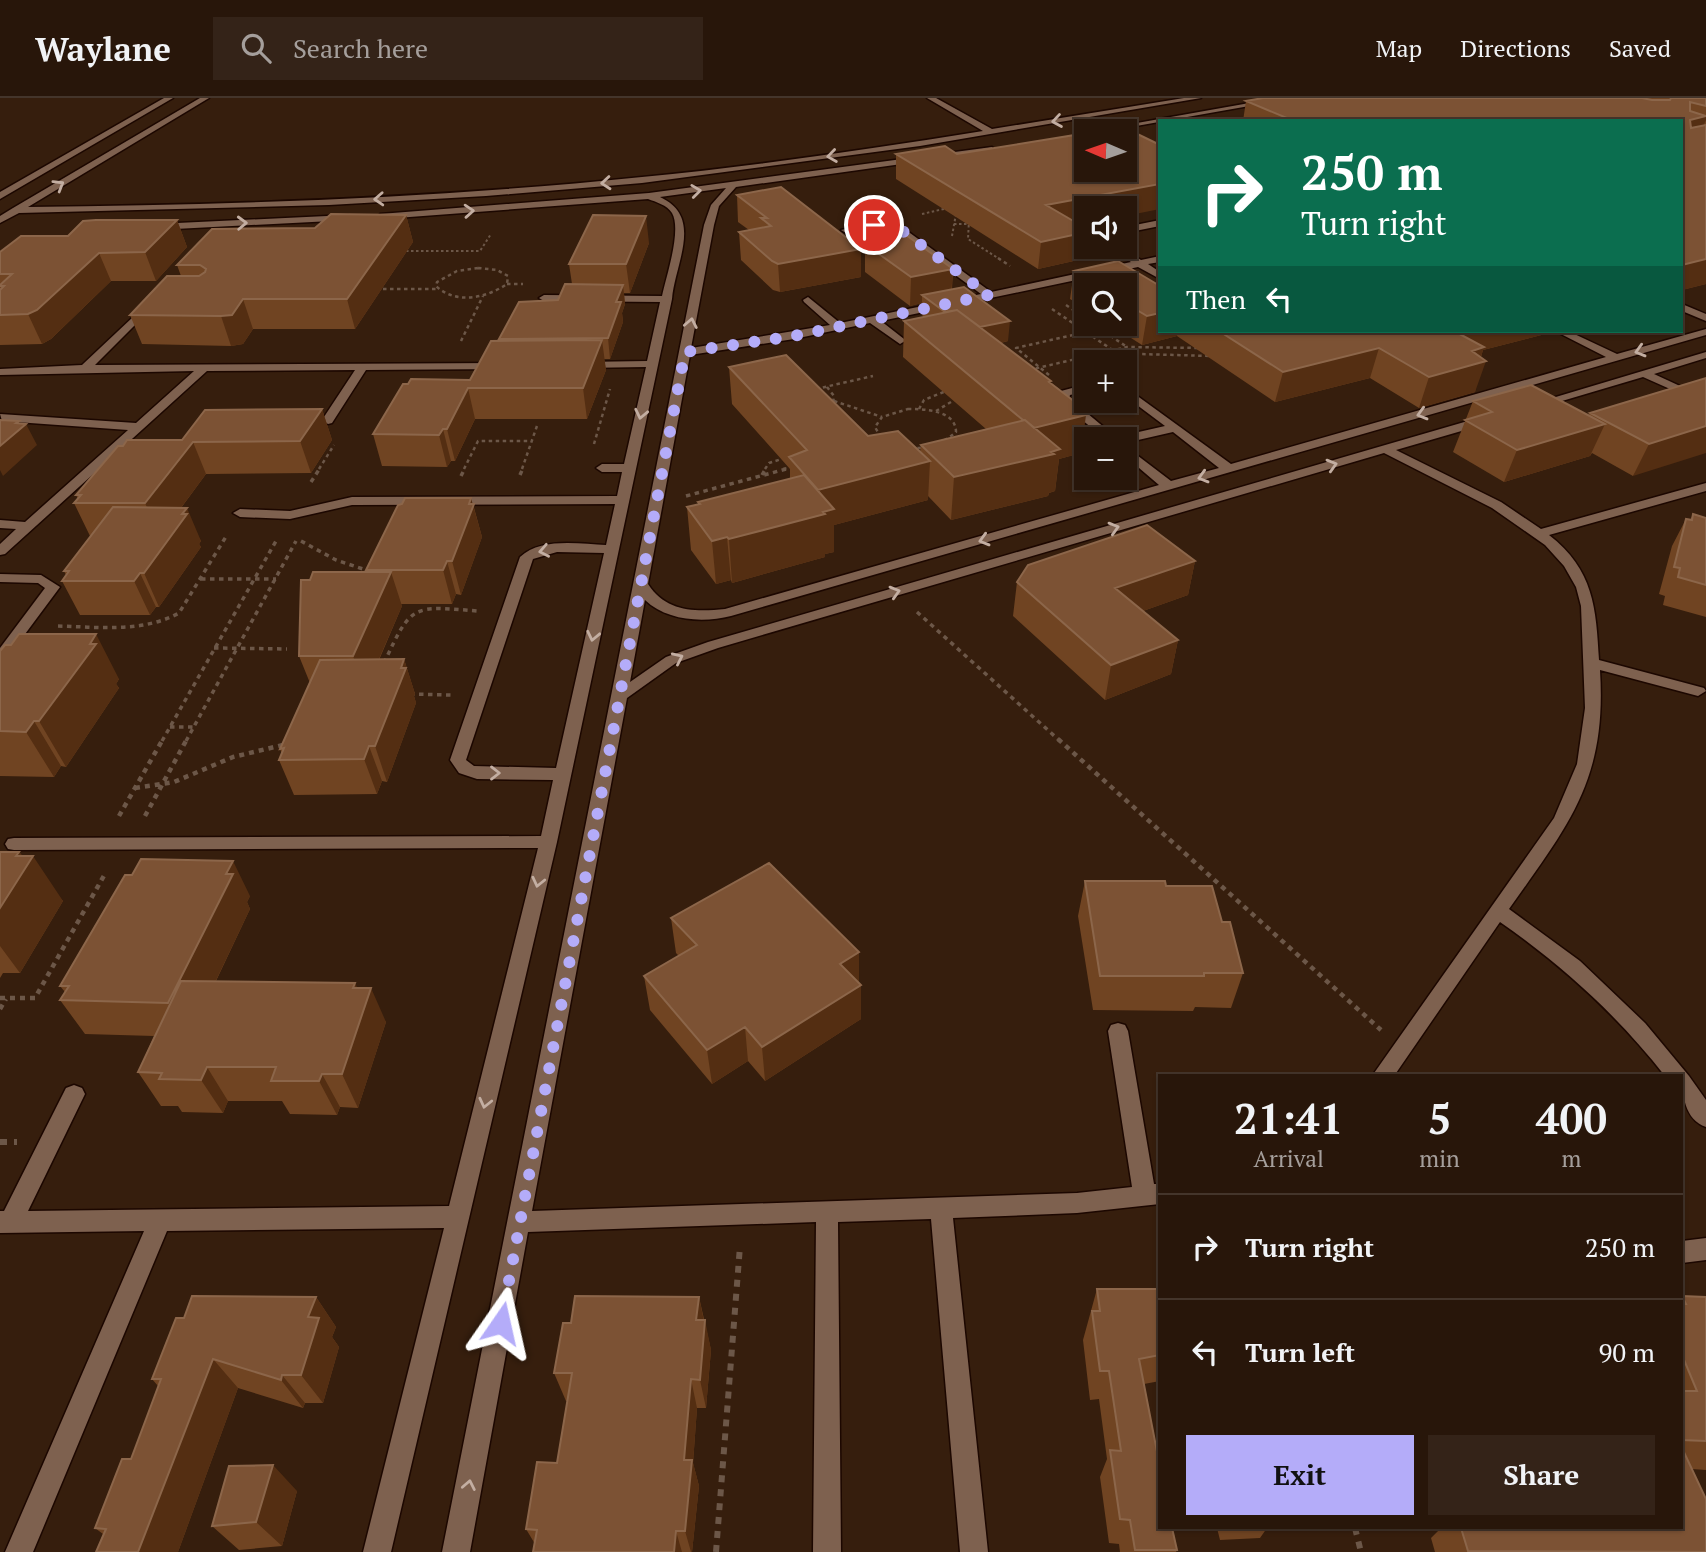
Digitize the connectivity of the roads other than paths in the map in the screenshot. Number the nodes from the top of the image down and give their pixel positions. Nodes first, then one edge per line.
1 (169, 98) edge
2 (205, 98) edge
3 (931, 98) edge
4 (1197, 98) edge
5 (1290, 98) edge
6 (1101, 114) junction
7 (1194, 115) junction
8 (1111, 119) edge
9 (1169, 119) edge
10 (1202, 119) edge
11 (1158, 121) edge
12 (1138, 124) edge
13 (991, 132) junction
14 (1005, 147) edge
15 (732, 187) junction
16 (0, 196) edge
17 (649, 196) junction
18 (183, 207) junction
19 (16, 210) junction
20 (371, 217) edge
21 (358, 218) edge
22 (0, 220) edge
23 (1158, 223) edge
24 (174, 226) junction
25 (144, 228) edge
26 (1137, 228) edge
27 (846, 230) dead end
28 (678, 245) junction
29 (706, 246) junction
30 (1134, 259) edge
31 (1158, 259) edge
32 (1140, 263) junction
33 (1158, 275) edge
34 (989, 295) junction
35 (544, 298) edge
36 (667, 299) junction
37 (160, 300) edge
38 (808, 300) dead end
39 (1683, 307) edge
40 (1706, 318) edge
41 (873, 320) junction
42 (838, 327) junction
43 (1706, 332) edge
44 (1564, 333) edge
45 (900, 341) dead end
46 (685, 352) junction
47 (1706, 355) edge
48 (1617, 358) junction
49 (652, 364) junction
50 (565, 365) edge
51 (513, 366) edge
52 (86, 368) junction
53 (362, 368) junction
54 (202, 370) junction
55 (0, 372) edge
56 (1644, 373) junction
57 (1074, 391) edge
58 (1137, 399) edge
59 (1706, 402) edge
60 (1527, 407) edge
61 (1074, 408) edge
62 (1080, 413) edge
63 (1502, 415) edge
64 (2, 417) edge
65 (328, 420) road end
66 (138, 427) junction
67 (1097, 427) edge
68 (1175, 428) junction
69 (1137, 436) edge
70 (1385, 449) junction
71 (1137, 460) edge
72 (602, 467) dead end
73 (630, 468) junction
74 (1229, 470) junction
75 (1170, 487) junction
76 (1706, 487) edge
77 (623, 500) junction
78 (240, 513) road end
79 (0, 524) edge
80 (29, 526) junction
81 (1541, 533) junction
82 (612, 549) junction
83 (0, 551) edge
84 (0, 578) edge
85 (641, 585) junction
86 (795, 594) junction
87 (811, 617) junction
88 (0, 658) edge
89 (1592, 663) junction
90 (1698, 691) dead end
91 (621, 695) junction
92 (562, 774) junction
93 (548, 842) junction
94 (14, 844) dead end
95 (1500, 912) junction
96 (1118, 1031) dead end
97 (1383, 1074) edge
98 (1675, 1074) edge
99 (1683, 1084) edge
100 (74, 1094) dead end
101 (1706, 1118) edge
102 (1153, 1195) edge
103 (941, 1208) junction
104 (827, 1212) junction
105 (458, 1217) junction
106 (160, 1220) junction
107 (6, 1222) edge
108 (521, 1222) junction
109 (1706, 1250) edge
110 (1683, 1252) edge
111 (19, 1552) edge
112 (377, 1552) edge
113 (456, 1552) edge
114 (827, 1552) edge
115 (974, 1552) edge

1 - 16 street
19 -> 2 street
3 - 13 street
4 - 6 street
5 - 7 street
6 - 8 street
6 -> 13 street
7 - 9 street
7 - 10 street
11 - 12 street
13 -> 18 street
14 - 15 street
17 -> 15 street
15 - 29 street
20 -> 17 street
17 - 28 street
18 - 19 street
18 - 24 street
19 - 22 street
24 -> 21 street
23 - 26 street
24 - 25 street
27 - 34 street
28 - 29 street
28 - 36 street
46 -> 29 street
30 - 32 street
31 - 32 street
32 - 33 street
32 - 34 street
34 - 41 street
35 - 36 street
36 - 49 street
37 - 52 street
38 - 42 street
39 - 40 street
41 - 42 street
41 - 45 street
42 - 46 street
43 -> 48 street
44 - 48 street
46 - 85 street
47 - 56 street
48 -> 74 street
49 - 50 street
49 -> 73 street
51 - 53 street
52 - 54 street
52 - 55 street
53 - 54 street
53 - 65 street
54 - 66 street
56 - 59 street
56 - 60 street
57 - 61 street
58 - 68 street
62 - 67 street
63 - 70 street
64 - 66 street
66 - 80 street
68 - 69 street
68 - 74 street
70 - 81 street
87 -> 70 street
71 - 75 street
72 - 73 street
73 - 77 street
74 -> 75 street
75 -> 86 street
76 - 81 street
77 - 78 street
77 - 82 street
79 - 80 street
80 - 83 street
81 - 89 street
82 -> 92 street
82 -> 92 street
84 - 88 street
85 - 86 street
85 - 91 street
86 - 87 street
91 -> 87 street
89 - 90 street
89 - 95 street
91 - 108 street
92 - 93 street
93 - 94 street
93 -> 105 street
95 - 97 street
95 - 98 street
96 - 102 street
99 - 101 street
100 - 107 street
102 - 103 street
103 - 104 street
103 - 115 street
104 - 108 street
104 - 114 street
105 - 106 street
105 - 112 street
106 - 107 street
106 - 111 street
113 -> 108 street
109 - 110 street

